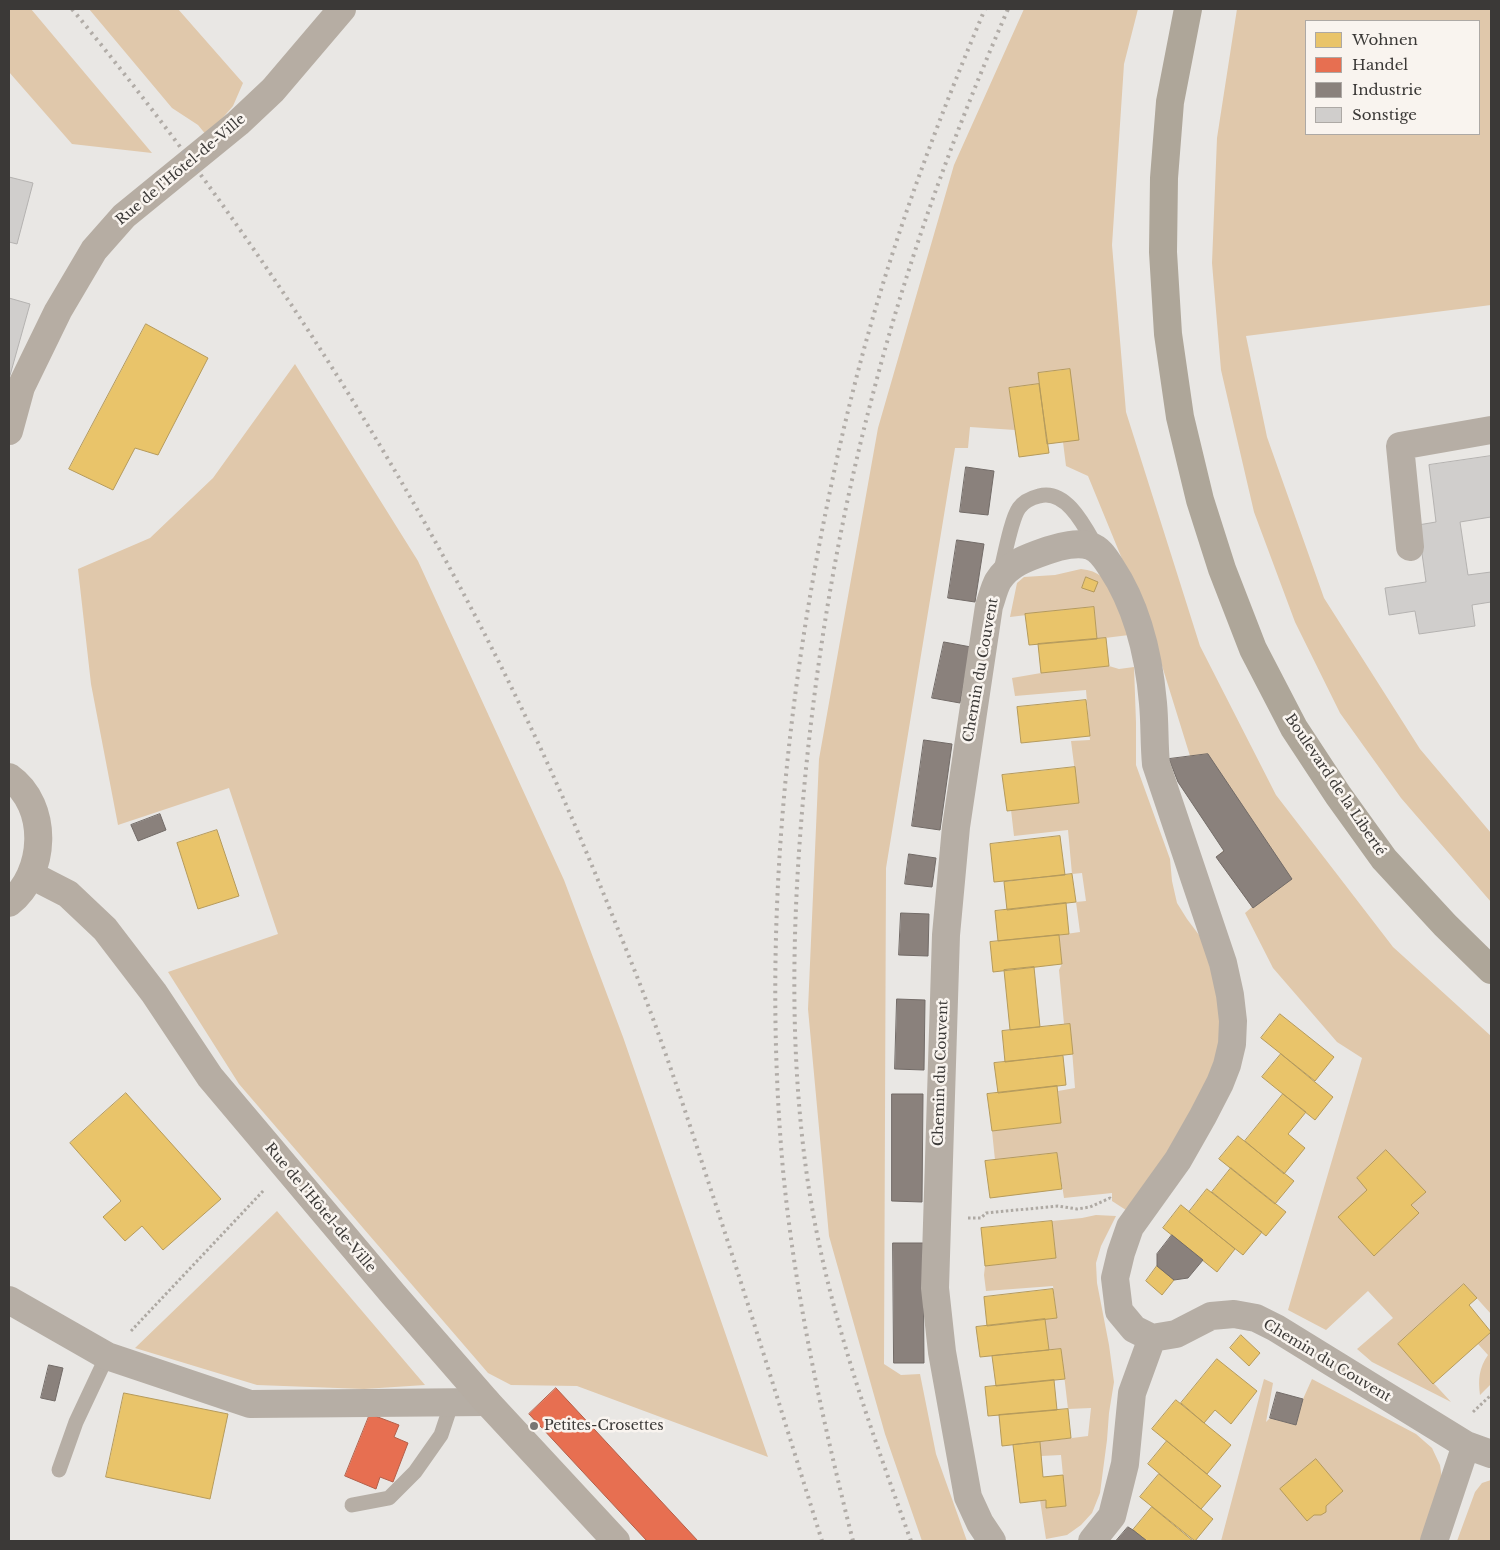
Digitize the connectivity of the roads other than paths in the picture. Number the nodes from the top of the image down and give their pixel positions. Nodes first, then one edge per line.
1 (342, 9) edge
2 (1188, 9) edge
3 (1491, 430) edge
4 (9, 431) edge
5 (1410, 546) dead end
6 (1098, 550) junction
7 (998, 581) junction
8 (9, 778) edge
9 (31, 875) junction
10 (9, 903) edge
11 (1491, 970) edge
12 (9, 1300) edge
13 (1152, 1338) junction
14 (107, 1356) junction
15 (452, 1402) junction
16 (486, 1402) junction
17 (1466, 1445) junction
18 (1491, 1454) edge
19 (59, 1470) dead end
20 (352, 1505) dead end
21 (616, 1541) edge
22 (992, 1541) edge
23 (1092, 1541) edge
24 (1434, 1541) edge

1 - 4 main road, Rue de l'Hôtel-de-Ville
2 - 11 main road, Boulevard de la Liberté
3 - 5 street
6 - 7 street, Chemin du Couvent
6 - 7 lane
6 - 13 street
7 - 22 street, Chemin du Couvent
8 - 9 main road
9 - 10 main road
9 - 16 main road, Rue de l'Hôtel-de-Ville
12 - 14 street
13 - 17 street, Chemin du Couvent
13 - 23 street
14 - 15 street
14 - 19 lane
15 - 16 street
15 - 20 lane
16 - 21 main road, Rue de l'Hôtel-de-Ville
17 - 18 street, Chemin du Couvent
17 - 24 street

